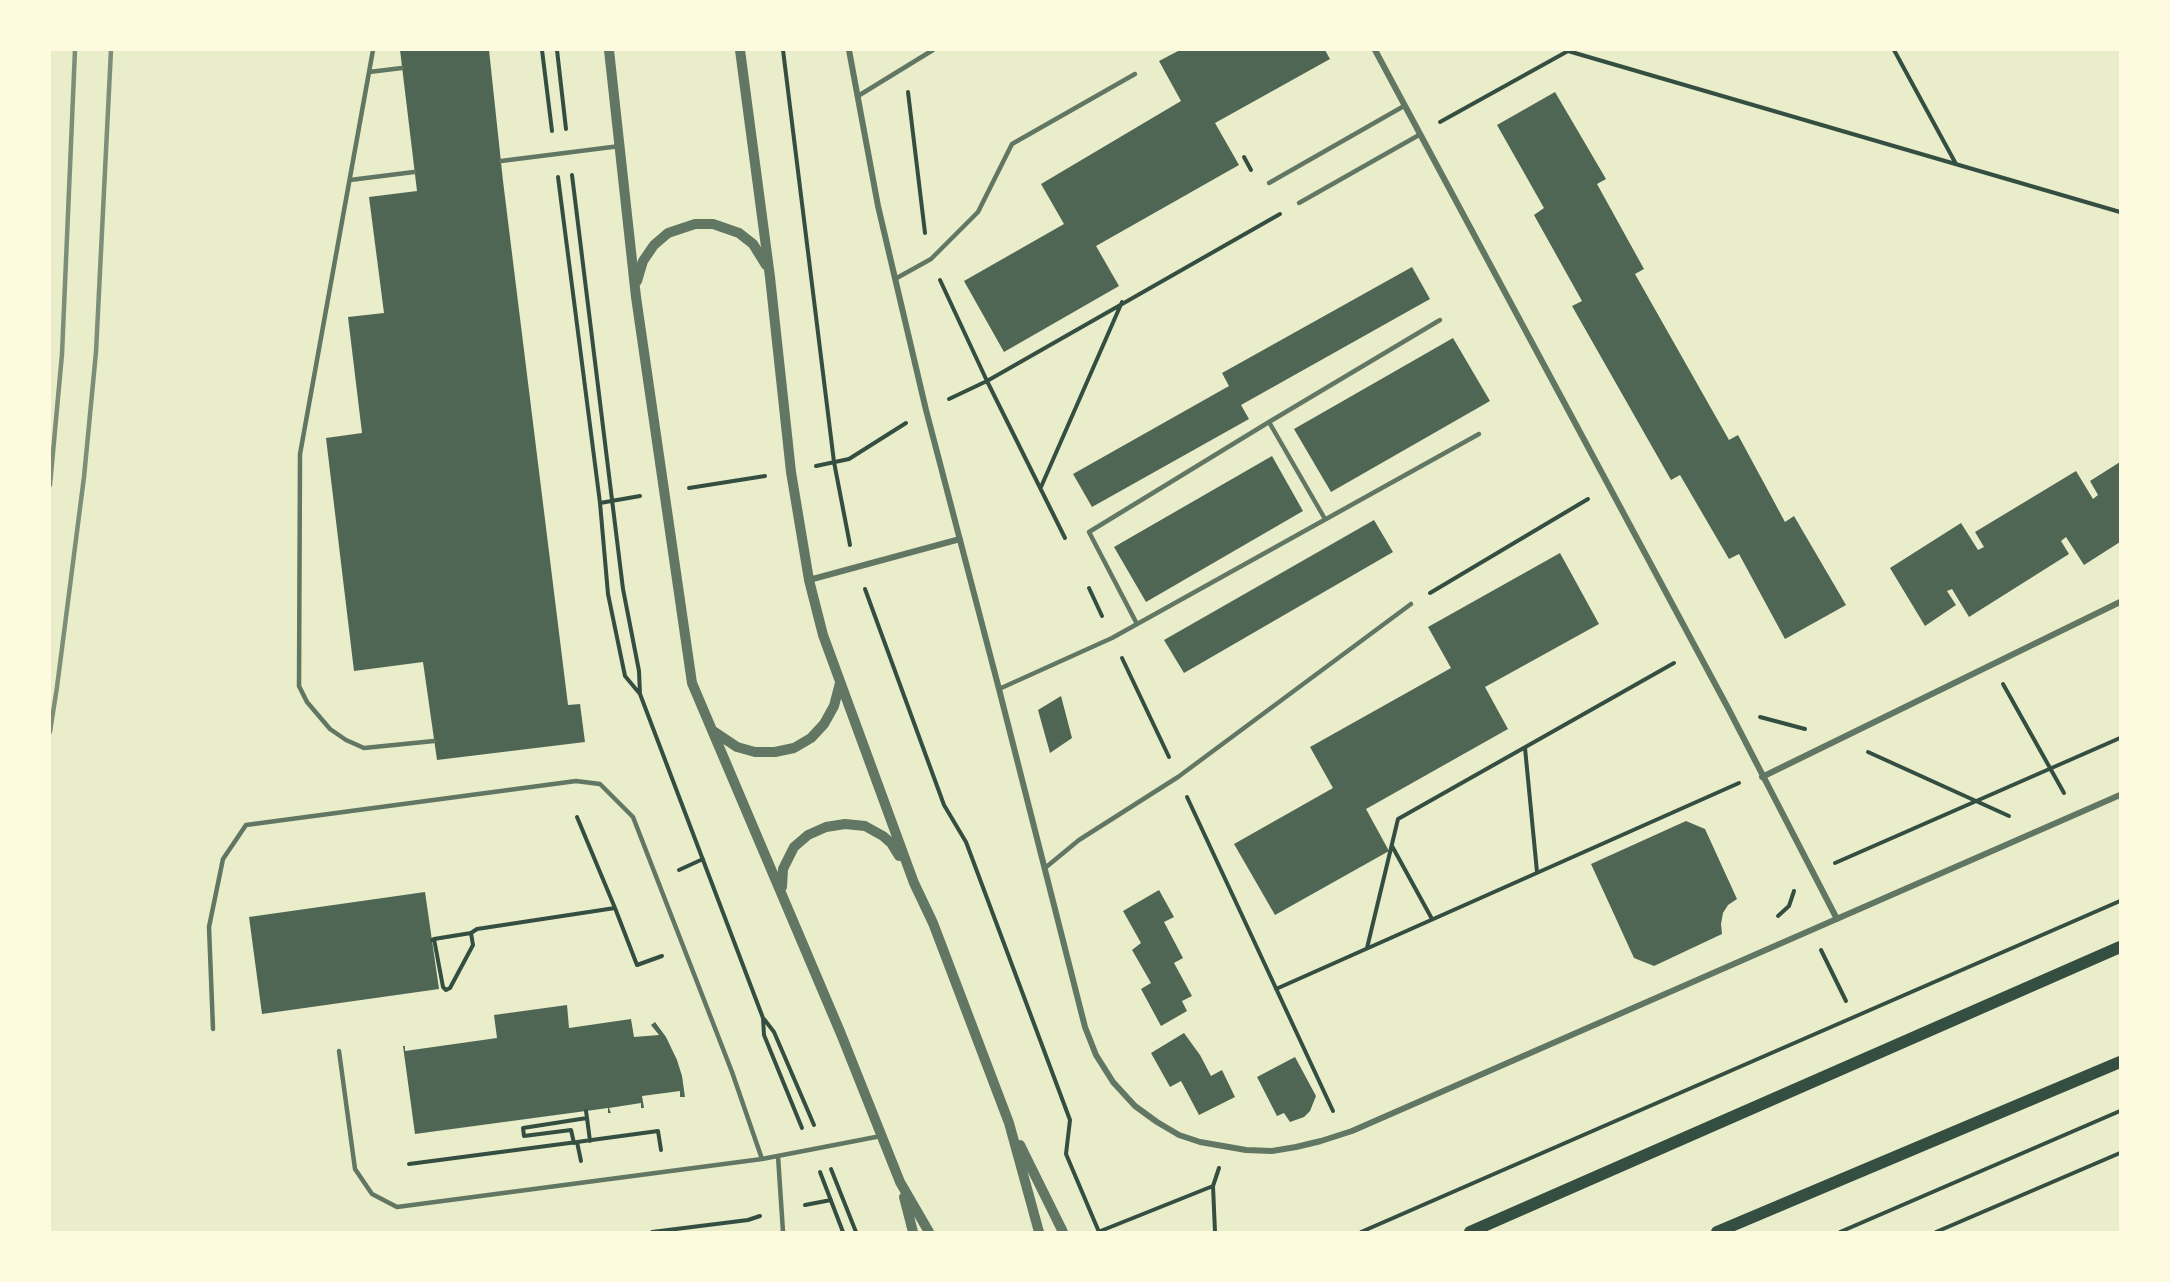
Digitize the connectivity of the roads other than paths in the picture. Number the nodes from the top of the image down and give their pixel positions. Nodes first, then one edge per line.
1 (373, 50) edge
2 (609, 50) edge
3 (740, 50) edge
4 (849, 50) edge
5 (933, 50) edge
6 (1375, 50) edge
7 (402, 68) dead end
8 (369, 72) junction
9 (1135, 74) dead end
10 (858, 96) junction
11 (1404, 106) junction
12 (1419, 135) junction
13 (620, 146) junction
14 (501, 161) dead end
15 (414, 172) dead end
16 (350, 180) junction
17 (1269, 183) dead end
18 (1299, 203) road end
19 (770, 277) junction
20 (895, 279) junction
21 (636, 297) junction
22 (1440, 320) dead end
23 (1269, 422) junction
24 (1479, 434) dead end
25 (1325, 519) junction
26 (960, 539) junction
27 (809, 580) junction
28 (2121, 602) edge
29 (1411, 604) dead end
30 (1137, 624) junction
31 (840, 682) junction
32 (999, 689) junction
33 (711, 728) junction
34 (434, 741) dead end
35 (1762, 777) junction
36 (2121, 795) edge
37 (1045, 868) junction
38 (914, 883) junction
39 (783, 897) junction
40 (1837, 919) junction
41 (2121, 947) edge
42 (213, 1029) dead end
43 (339, 1051) dead end
44 (2121, 1062) edge
45 (1009, 1123) junction
46 (881, 1136) junction
47 (778, 1156) junction
48 (762, 1159) junction
49 (900, 1182) junction
50 (783, 1233) edge
51 (913, 1233) edge
52 (929, 1233) edge
53 (1039, 1233) edge
54 (1063, 1233) edge
55 (1470, 1233) edge
56 (1717, 1233) edge

1 - 8 lane
2 - 13 street
3 - 19 street
4 - 10 street
5 - 10 lane
6 - 11 street
7 - 8 lane
8 - 16 lane
9 - 20 lane
10 - 20 street
11 - 12 street
11 - 17 lane
12 - 18 lane
12 - 35 street
13 - 14 lane
13 - 21 street
15 - 16 lane
16 - 34 lane
19 - 21 street
19 - 27 street
20 - 26 street
21 - 33 street
22 - 23 lane
23 - 25 lane
23 - 30 lane
24 - 25 lane
25 - 30 lane
26 - 27 street
26 - 32 street
27 - 31 street
28 - 35 street
29 - 37 lane
30 - 32 lane
31 - 33 street
31 - 38 street
32 - 37 street
33 - 39 street
35 - 40 street
36 - 40 street
37 - 40 street
38 - 39 street
38 - 45 street
39 - 46 street
41 - 55 main road
42 - 48 lane
43 - 48 lane
44 - 56 main road
45 - 53 street
45 - 54 street
46 - 47 lane
46 - 49 street
47 - 48 lane
47 - 50 lane
49 - 51 street
49 - 52 street

